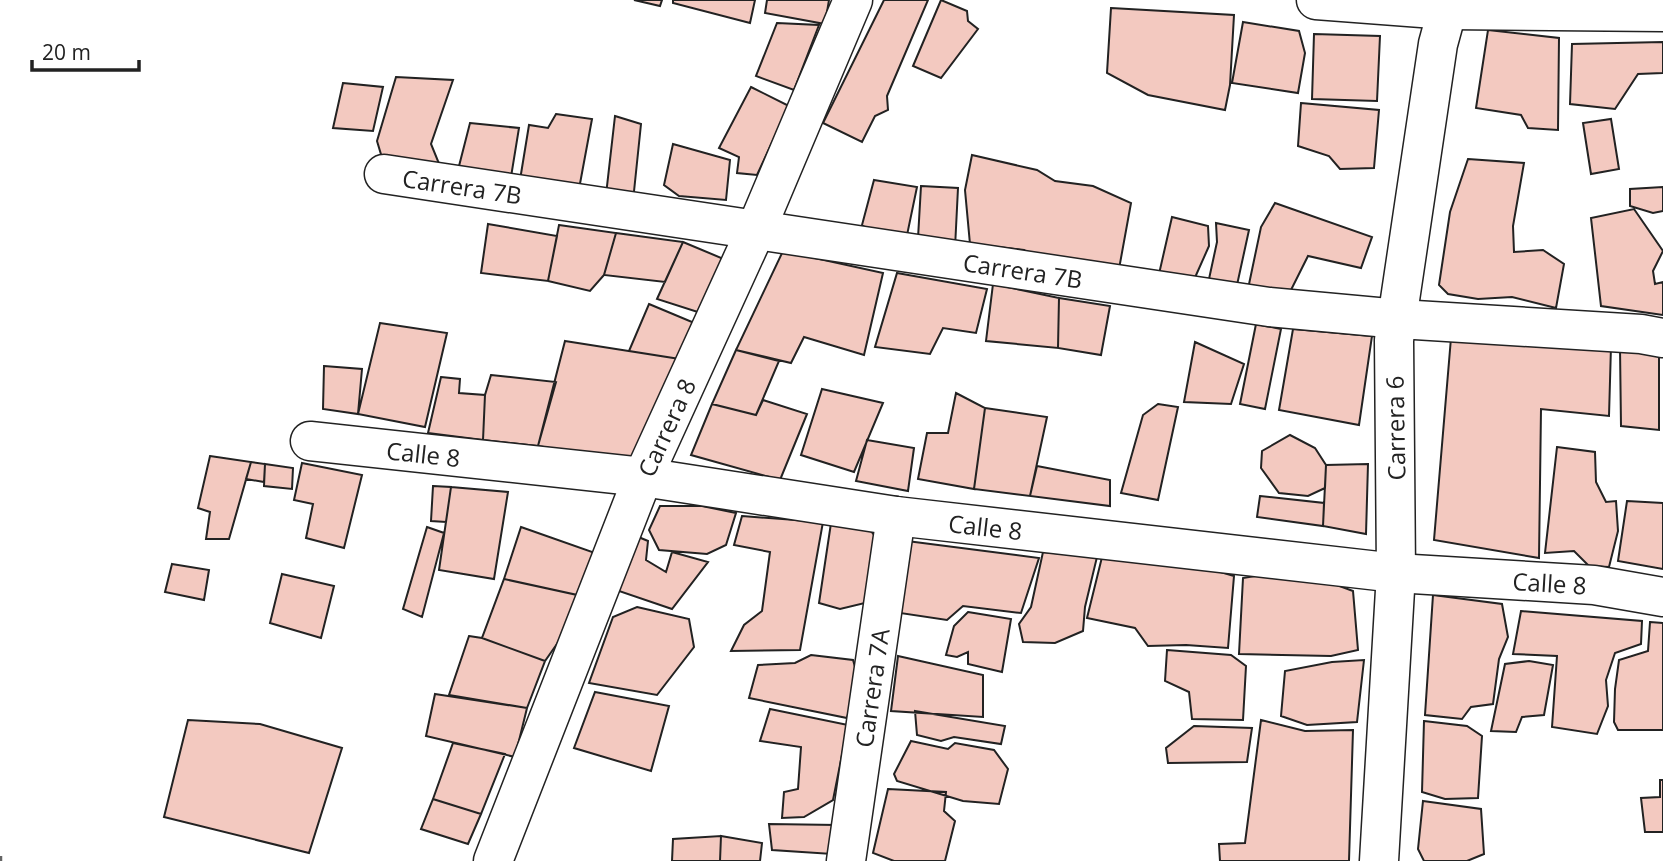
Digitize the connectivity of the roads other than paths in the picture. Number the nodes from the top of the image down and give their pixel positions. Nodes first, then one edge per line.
1 (853, 0) edge
2 (1315, 0) edge
3 (1449, 5) edge
4 (1663, 12) edge
5 (384, 174) dead end
6 (755, 232) junction
7 (1399, 319) junction
8 (1663, 338) edge
9 (310, 442) dead end
10 (643, 477) junction
11 (896, 516) junction
12 (1396, 573) junction
13 (1663, 597) edge
14 (493, 861) edge
15 (846, 861) edge
16 (1379, 861) edge

1 - 6 street, Carrera 8
2 - 3 street
3 - 4 street
3 - 7 street, Carrera 6
5 - 6 street, Carrera 7B
6 - 7 street, Carrera 7B
6 - 10 street, Carrera 8
7 - 8 street, Carrera 7B
7 - 12 street, Carrera 6
9 - 10 street, Calle 8
10 - 11 street, Calle 8
10 - 14 street, Carrera 8
11 - 12 street, Calle 8
11 - 15 street, Carrera 7A
12 - 13 street, Calle 8
12 - 16 street, Carrera 6

